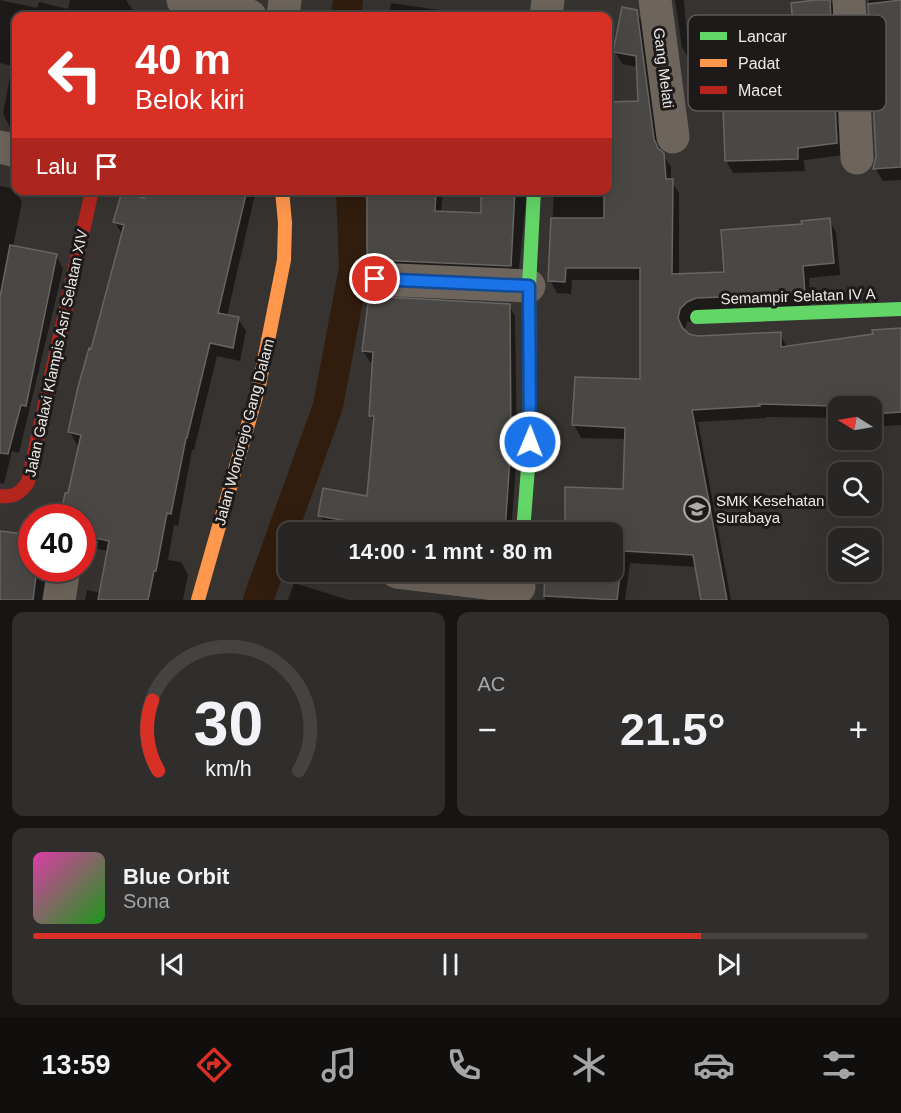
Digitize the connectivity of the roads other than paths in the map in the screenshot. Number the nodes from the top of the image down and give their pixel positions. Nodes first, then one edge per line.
1 (183, 0) edge
2 (655, 0) edge
3 (849, 0) edge
4 (232, 12) edge
5 (850, 15) edge
6 (855, 111) edge
7 (673, 137) dead end
8 (857, 158) dead end
9 (91, 195) edge
10 (282, 195) edge
11 (534, 195) edge
12 (375, 279) dead end
13 (529, 286) junction
14 (901, 309) edge
15 (697, 317) dead end
16 (0, 496) edge
17 (524, 522) edge
18 (62, 582) edge
19 (484, 582) edge
20 (519, 586) edge
21 (59, 600) edge
22 (198, 600) edge

1 - 4 street
2 - 7 street, Gang Melati
3 - 5 street
6 - 8 street
9 - 16 street, Jalan Galaxi Klampis Asri Selatan XIV
10 - 22 street, Jalan Wonorejo Gang Dalam
11 - 13 street
12 - 13 street
13 - 17 street
14 - 15 street, Semampir Selatan IV A
18 - 21 street
19 - 20 street

